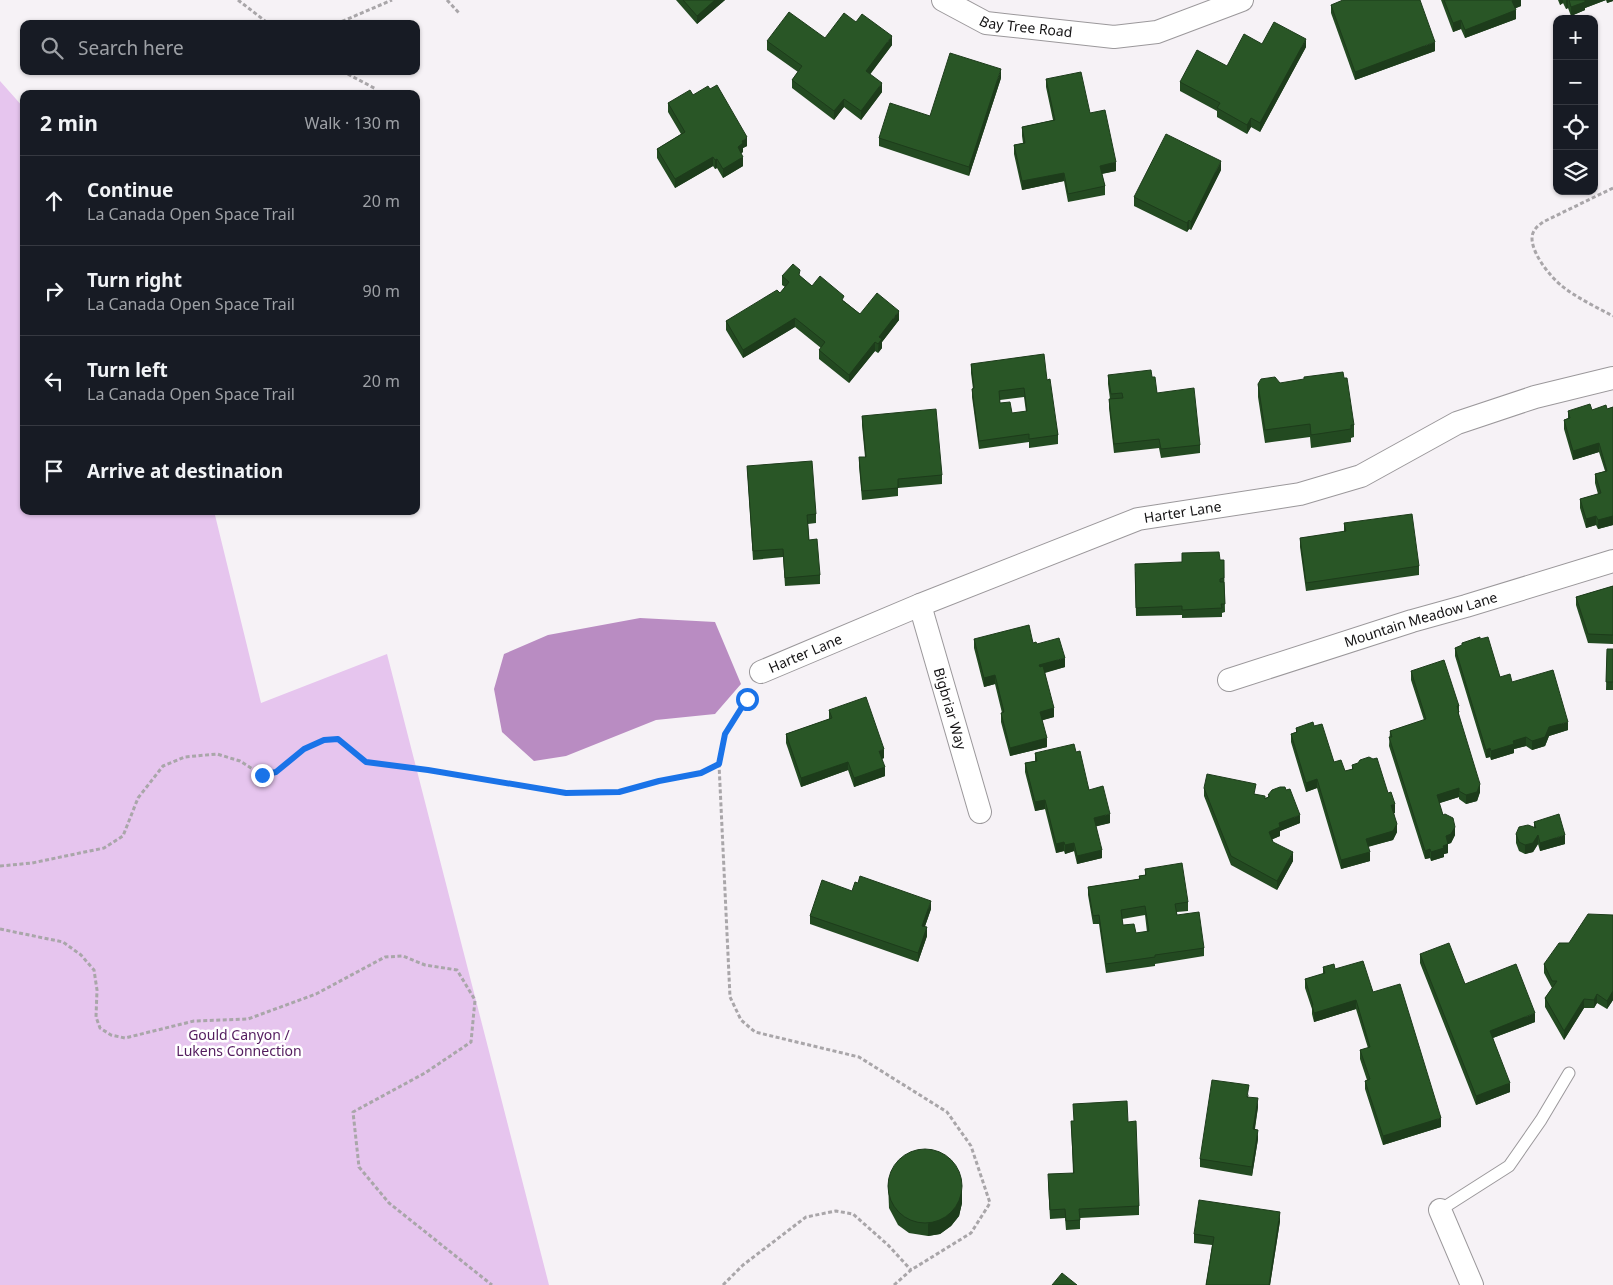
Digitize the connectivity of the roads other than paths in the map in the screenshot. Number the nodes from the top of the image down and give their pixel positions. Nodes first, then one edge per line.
1 (943, 0) edge
2 (1242, 0) edge
3 (1613, 378) edge
4 (1613, 561) edge
5 (920, 605) junction
6 (761, 672) road end
7 (1229, 680) dead end
8 (980, 812) dead end
9 (1569, 1073) dead end
10 (1440, 1210) joint
11 (1472, 1285) edge

1 - 2 street, Bay Tree Road
3 - 5 street, Harter Lane
4 - 7 street, Mountain Meadow Lane
5 - 6 street, Harter Lane
5 - 8 street, Bigbriar Way
9 - 10 lane
10 - 11 street

